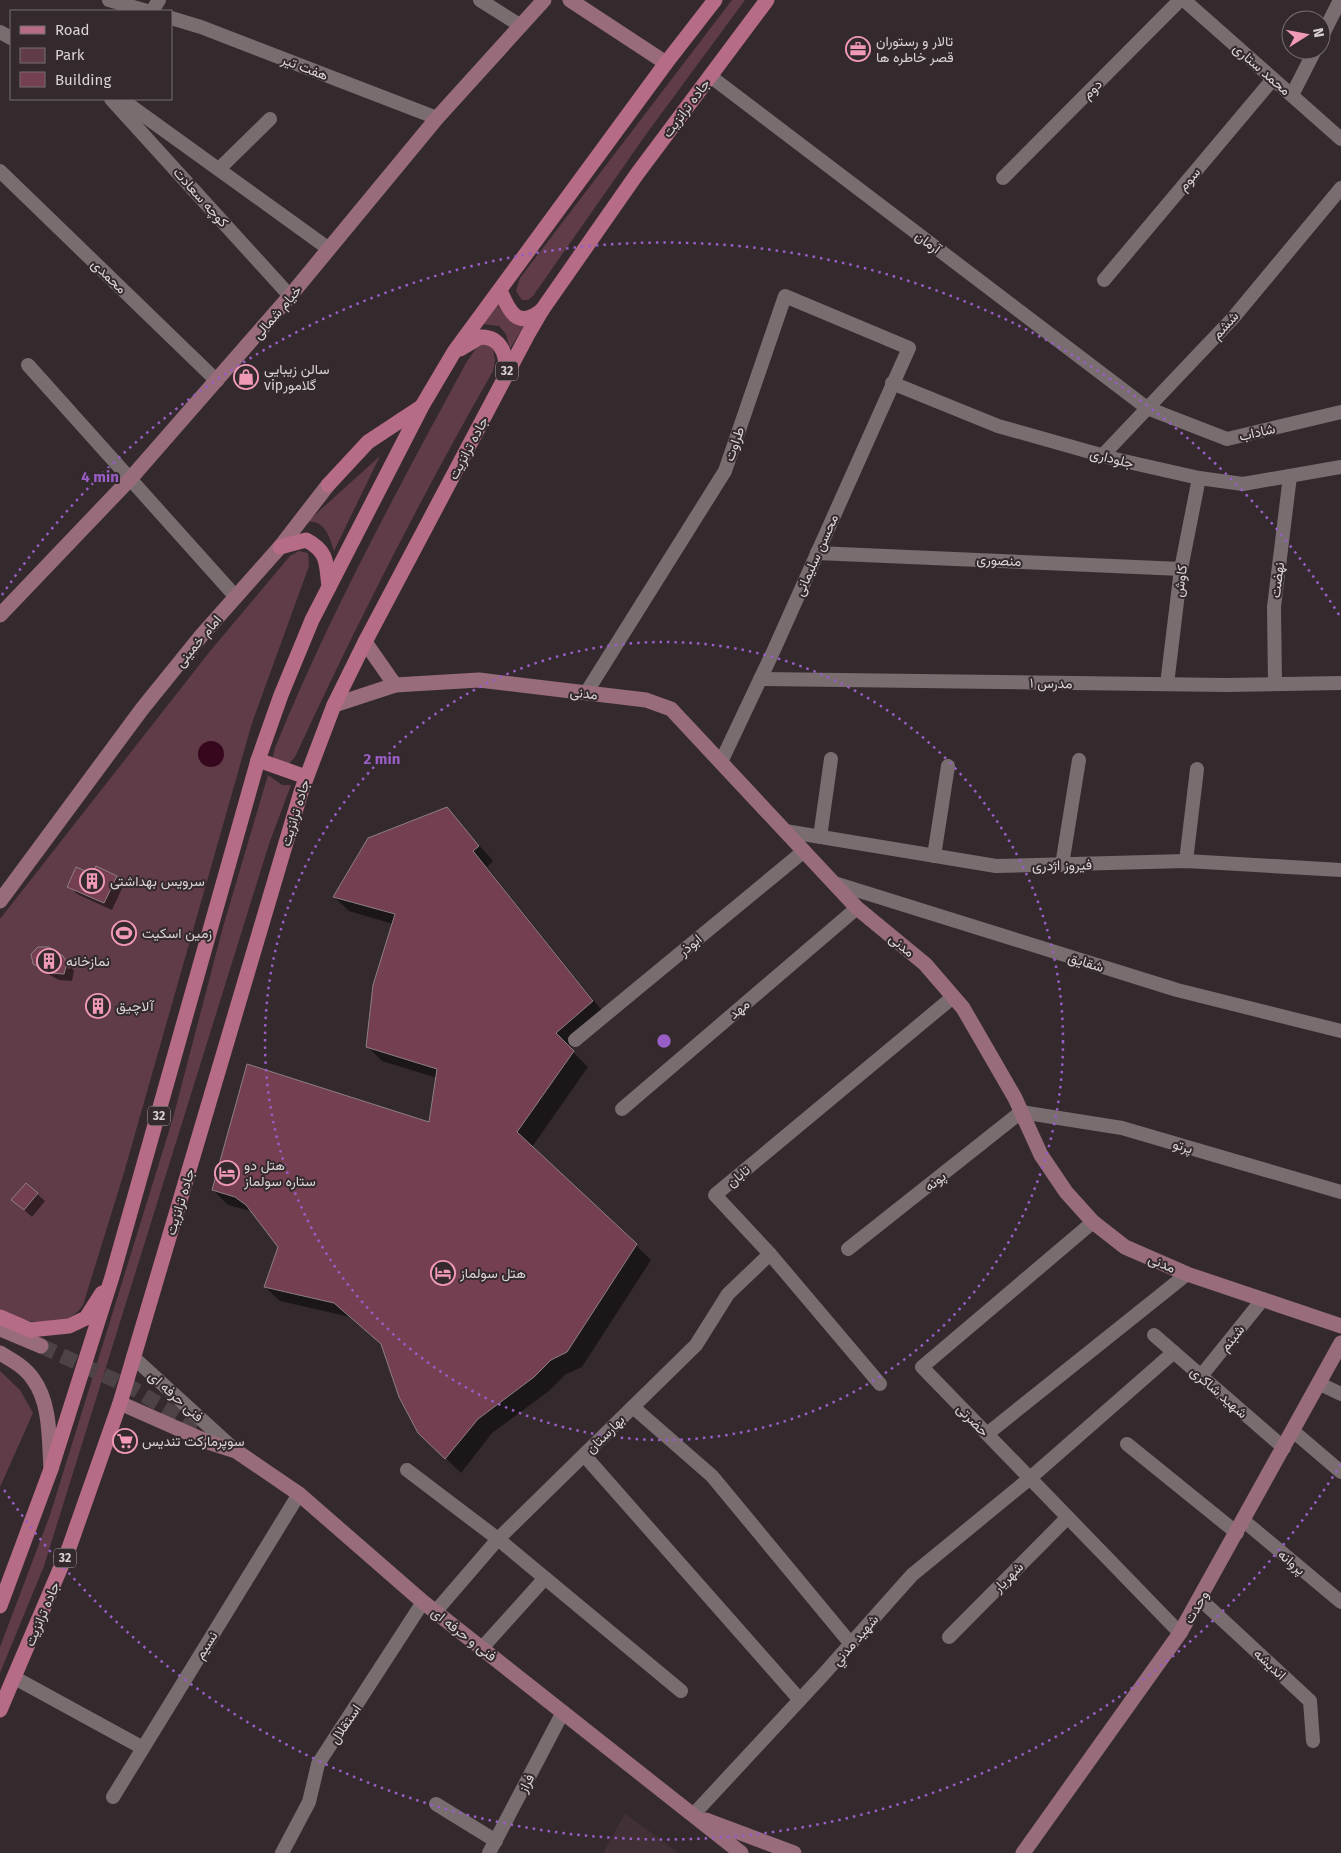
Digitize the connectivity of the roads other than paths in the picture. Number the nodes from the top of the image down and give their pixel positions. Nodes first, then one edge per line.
1 (109, 0) edge
2 (480, 0) edge
3 (544, 0) edge
4 (570, 0) edge
5 (715, 0) edge
6 (767, 0) edge
7 (1182, 0) edge
8 (1340, 0) edge
9 (144, 10) edge
10 (172, 18) edge
11 (1331, 18) edge
12 (520, 26) junction
13 (1310, 60) edge
14 (666, 63) junction
15 (710, 76) junction
16 (1273, 79) junction
17 (1292, 95) junction
18 (112, 100) edge
19 (122, 100) edge
20 (437, 118) junction
21 (270, 119) dead end
22 (1341, 139) edge
23 (219, 169) junction
24 (0, 171) edge
25 (1003, 178) dead end
26 (1341, 188) edge
27 (329, 249) junction
28 (1104, 280) dead end
29 (500, 290) junction
30 (290, 296) junction
31 (542, 310) junction
32 (909, 348) joint
33 (454, 352) junction
34 (28, 365) dead end
35 (504, 376) junction
36 (217, 381) junction
37 (892, 383) junction
38 (422, 406) junction
39 (1147, 408) junction
40 (1339, 410) edge
41 (1102, 456) junction
42 (1341, 467) edge
43 (1290, 476) junction
44 (131, 478) junction
45 (1199, 478) junction
46 (328, 485) joint
47 (280, 547) junction
48 (817, 552) junction
49 (1181, 569) junction
50 (328, 587) junction
51 (236, 597) junction
52 (0, 615) edge
53 (365, 642) junction
54 (760, 679) junction
55 (1341, 683) edge
56 (1167, 684) junction
57 (1275, 684) junction
58 (395, 685) junction
59 (586, 693) junction
60 (334, 706) junction
61 (831, 759) dead end
62 (258, 760) junction
63 (1079, 760) dead end
64 (721, 762) junction
65 (948, 766) dead end
66 (1197, 769) dead end
67 (306, 777) junction
68 (786, 832) junction
69 (820, 837) junction
70 (804, 851) junction
71 (934, 856) junction
72 (1186, 861) junction
73 (1062, 865) junction
74 (1341, 870) edge
75 (834, 883) junction
76 (0, 901) edge
77 (857, 908) junction
78 (954, 997) junction
79 (1341, 1031) edge
80 (576, 1040) dead end
81 (622, 1109) dead end
82 (1021, 1112) junction
83 (1341, 1192) edge
84 (1093, 1222) junction
85 (848, 1249) dead end
86 (770, 1254) junction
87 (1187, 1274) junction
88 (112, 1277) junction
89 (1263, 1299) junction
90 (0, 1317) edge
91 (1341, 1326) edge
92 (0, 1329) edge
93 (1154, 1335) dead end
94 (1341, 1343) edge
95 (41, 1346) tunnel mouth
96 (0, 1352) edge
97 (1174, 1352) junction
98 (133, 1357) junction
99 (1200, 1376) junction
100 (880, 1384) dead end
101 (1320, 1384) junction
102 (1341, 1394) edge
103 (120, 1403) junction
104 (633, 1407) junction
105 (1293, 1431) junction
106 (987, 1434) junction
107 (1128, 1444) dead end
108 (1284, 1448) junction
109 (236, 1452) junction
110 (584, 1455) junction
111 (51, 1469) junction
112 (407, 1470) dead end
113 (1341, 1472) edge
114 (1029, 1478) junction
115 (299, 1494) junction
116 (1067, 1518) junction
117 (1240, 1527) junction
118 (498, 1539) junction
119 (545, 1578) junction
120 (1200, 1599) junction
121 (424, 1602) junction
122 (1341, 1602) edge
123 (0, 1606) edge
124 (436, 1611) junction
125 (1180, 1633) junction
126 (949, 1637) dead end
127 (851, 1644) junction
128 (482, 1648) junction
129 (15, 1678) junction
130 (681, 1691) dead end
131 (800, 1700) junction
132 (0, 1710) edge
133 (563, 1712) junction
134 (1314, 1741) dead end
135 (143, 1748) junction
136 (114, 1797) dead end
137 (436, 1804) dead end
138 (693, 1815) junction
139 (492, 1847) edge
140 (282, 1853) edge
141 (741, 1853) edge
142 (794, 1853) edge
143 (1023, 1853) edge

1 - 9 street
2 - 12 street
3 - 12 street, خیام شمالی
4 - 14 street
5 - 14 main road, 32
6 - 15 main road, جاده ترانزیت / 32
7 - 16 street, محمد ستاری
7 - 25 street, دوم
8 - 11 street
10 - 20 street, هفت تير
12 - 20 street, خیام شمالی
13 - 17 street
14 - 29 main road, 32
15 - 31 main road, جاده ترانزیت / 32
15 - 39 street, آرمان
16 - 17 street, محمد ستاری
16 - 28 street, سوم
17 - 22 street, محمد ستاری
18 - 30 street, کوچه سعادت
19 - 23 street
20 - 27 street, خیام شمالی
21 - 23 street
23 - 27 street
24 - 36 street, محمدی
26 - 39 street, ششم
27 - 30 street, خیام شمالی
29 - 31 main road
29 - 33 main road, 32
30 - 36 street, خیام شمالی
31 - 35 main road, جاده ترانزیت / 32
32 - 37 street, محسن سلیمانی
32 - 59 street, طراوت
33 - 35 main road
33 - 38 main road, 32
34 - 44 street
35 - 53 main road, جاده ترانزیت / 32
36 - 44 street, خیام شمالی
37 - 41 street, جلوداری
37 - 48 street, محسن سلیمانی
38 - 46 main road, امام خمینی
38 - 50 main road, 32
39 - 40 street, شاداب
39 - 41 street, ششم
41 - 45 street, جلوداری
42 - 43 street, جلوداری
43 - 45 street, جلوداری
43 - 57 street, نهضت
44 - 51 street
44 - 52 street, خیام شمالی
45 - 49 street, کاوش
46 - 47 street, امام خمینی
47 - 50 main road
47 - 51 street, امام خمینی
48 - 49 street, منصوری
48 - 54 street, محسن سلیمانی
49 - 56 street, کاوش
50 - 62 main road, 32
51 - 76 street, امام خمینی
53 - 58 street
53 - 60 main road, جاده ترانزیت / 32
54 - 56 street, مدرس ۱
54 - 64 street, محسن سلیمانی
55 - 57 street, مدرس ۱
56 - 57 street, مدرس ۱
58 - 59 street, مدنی
58 - 60 street, مدنی
59 - 64 street, مدنی
60 - 67 main road, جاده ترانزیت / 32
61 - 69 street
62 - 67 main road
62 - 88 main road, 32
63 - 73 street
64 - 68 street, مدنی
65 - 71 street
66 - 72 street
67 - 98 main road, جاده ترانزیت / 32
68 - 69 street, فیروز اژدری
68 - 70 street, مدنی
69 - 71 street, فیروز اژدری
70 - 75 street, مدنی
70 - 80 street, ابوذر
71 - 73 street, فیروز اژدری
72 - 73 street, فیروز اژدری
72 - 74 street, فیروز اژدری
75 - 77 street, مدنی
75 - 79 street, شقایق
77 - 78 street, مدنی
77 - 81 street, مهد
78 - 82 street, مدنی
78 - 86 street, تابان
82 - 83 street, پرتو
82 - 84 street, مدنی
82 - 85 street, پونه
84 - 87 street, مدنی
84 - 106 street, حضرتی
86 - 100 street, تابان
86 - 104 street, بهارستان
87 - 89 street, مدنی
87 - 106 street
88 - 90 main road
88 - 111 main road, 32
89 - 91 street, مدنی
89 - 99 street, شبنم
92 - 95 street
93 - 97 street, شهید شاکری
94 - 101 street, وحدت
96 - 111 street
97 - 99 street, شهید شاکری
97 - 114 street, شهيد مدني
98 - 103 main road, جاده ترانزیت / 32
98 - 109 street, فنی حرفه ای
99 - 108 street, شهید شاکری
101 - 102 street
101 - 105 street, وحدت
103 - 109 street, فنی حرفه ای
103 - 129 main road, جاده ترانزیت / 32
104 - 110 street, بهارستان
104 - 127 street
105 - 108 street, وحدت
105 - 113 street
106 - 114 street, حضرتی
107 - 117 street, پروانه
108 - 117 street, وحدت
109 - 115 street, فنی و حرفه ای
110 - 118 street, بهارستان
110 - 131 street
111 - 123 main road, 32
112 - 118 street
114 - 116 street, حضرتی
114 - 127 street, شهيد مدني
115 - 121 street, فنی و حرفه ای
115 - 135 street, نسيم
116 - 125 street, حضرتی
116 - 126 street, شهریار
117 - 120 street, وحدت
117 - 122 street, پروانه
118 - 119 street
118 - 124 street, بهارستان
119 - 128 street
119 - 130 street
120 - 125 street, وحدت
120 - 134 street, اندیشه
121 - 124 street, فنی و حرفه ای
121 - 140 street, استقلال
124 - 128 street, فنی و حرفه ای
125 - 143 street, وحدت
127 - 131 street, شهيد مدني
128 - 133 street, فنی و حرفه ای
129 - 132 main road, جاده ترانزیت / 32
129 - 135 street
131 - 138 street, شهيد مدني
133 - 138 street, فنی و حرفه ای
133 - 139 street, فراز
135 - 136 street, نسيم
137 - 139 street
138 - 141 street
138 - 142 street

